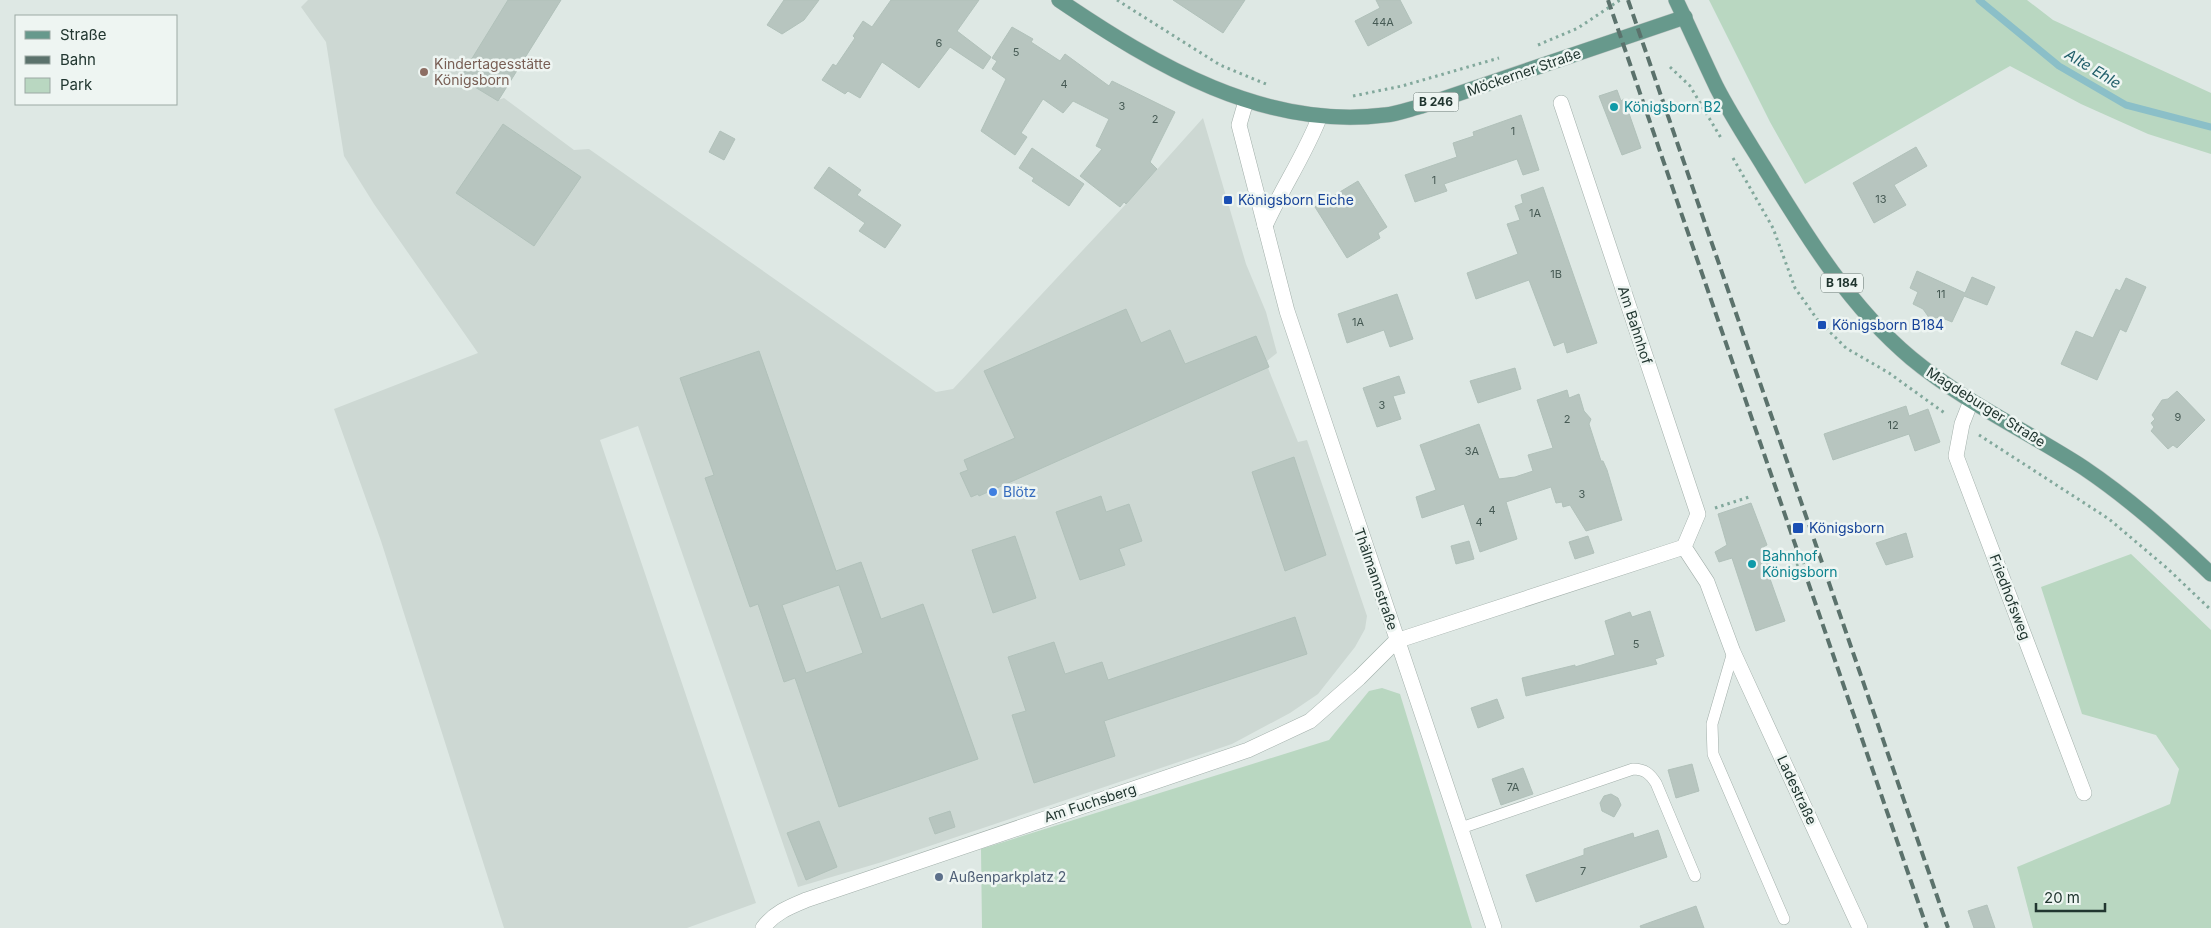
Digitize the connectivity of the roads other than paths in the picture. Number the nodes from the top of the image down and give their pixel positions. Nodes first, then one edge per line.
1 (1058, 0) edge
2 (1676, 0) edge
3 (1685, 18) junction
4 (1246, 101) junction
5 (1562, 103) dead end
6 (1320, 116) junction
7 (1265, 226) junction
8 (1971, 401) junction
9 (1684, 547) junction
10 (2211, 574) edge
11 (1396, 640) junction
12 (1733, 652) junction
13 (2084, 793) dead end
14 (1461, 828) junction
15 (1695, 876) dead end
16 (1784, 919) dead end
17 (763, 928) edge
18 (1494, 928) edge
19 (1860, 928) edge

1 - 4 main road, Möckerner Straße / B 246
2 - 3 main road, Magdeburger Straße / B 184
3 - 6 main road, Möckerner Straße / B 246
3 - 8 main road, Magdeburger Straße / B 184
4 - 6 main road, Möckerner Straße / B 246
4 - 7 street, Thälmannstraße
5 - 9 street, Am Bahnhof
6 - 7 street
7 - 11 street, Thälmannstraße
8 - 10 main road, Magdeburger Straße / B 184
8 - 13 street, Friedhofsweg
9 - 11 street
9 - 12 street
11 - 14 street, Thälmannstraße
11 - 17 street, Am Fuchsberg
12 - 16 lane
12 - 19 street, Ladestraße
14 - 15 lane
14 - 18 street, Thälmannstraße

